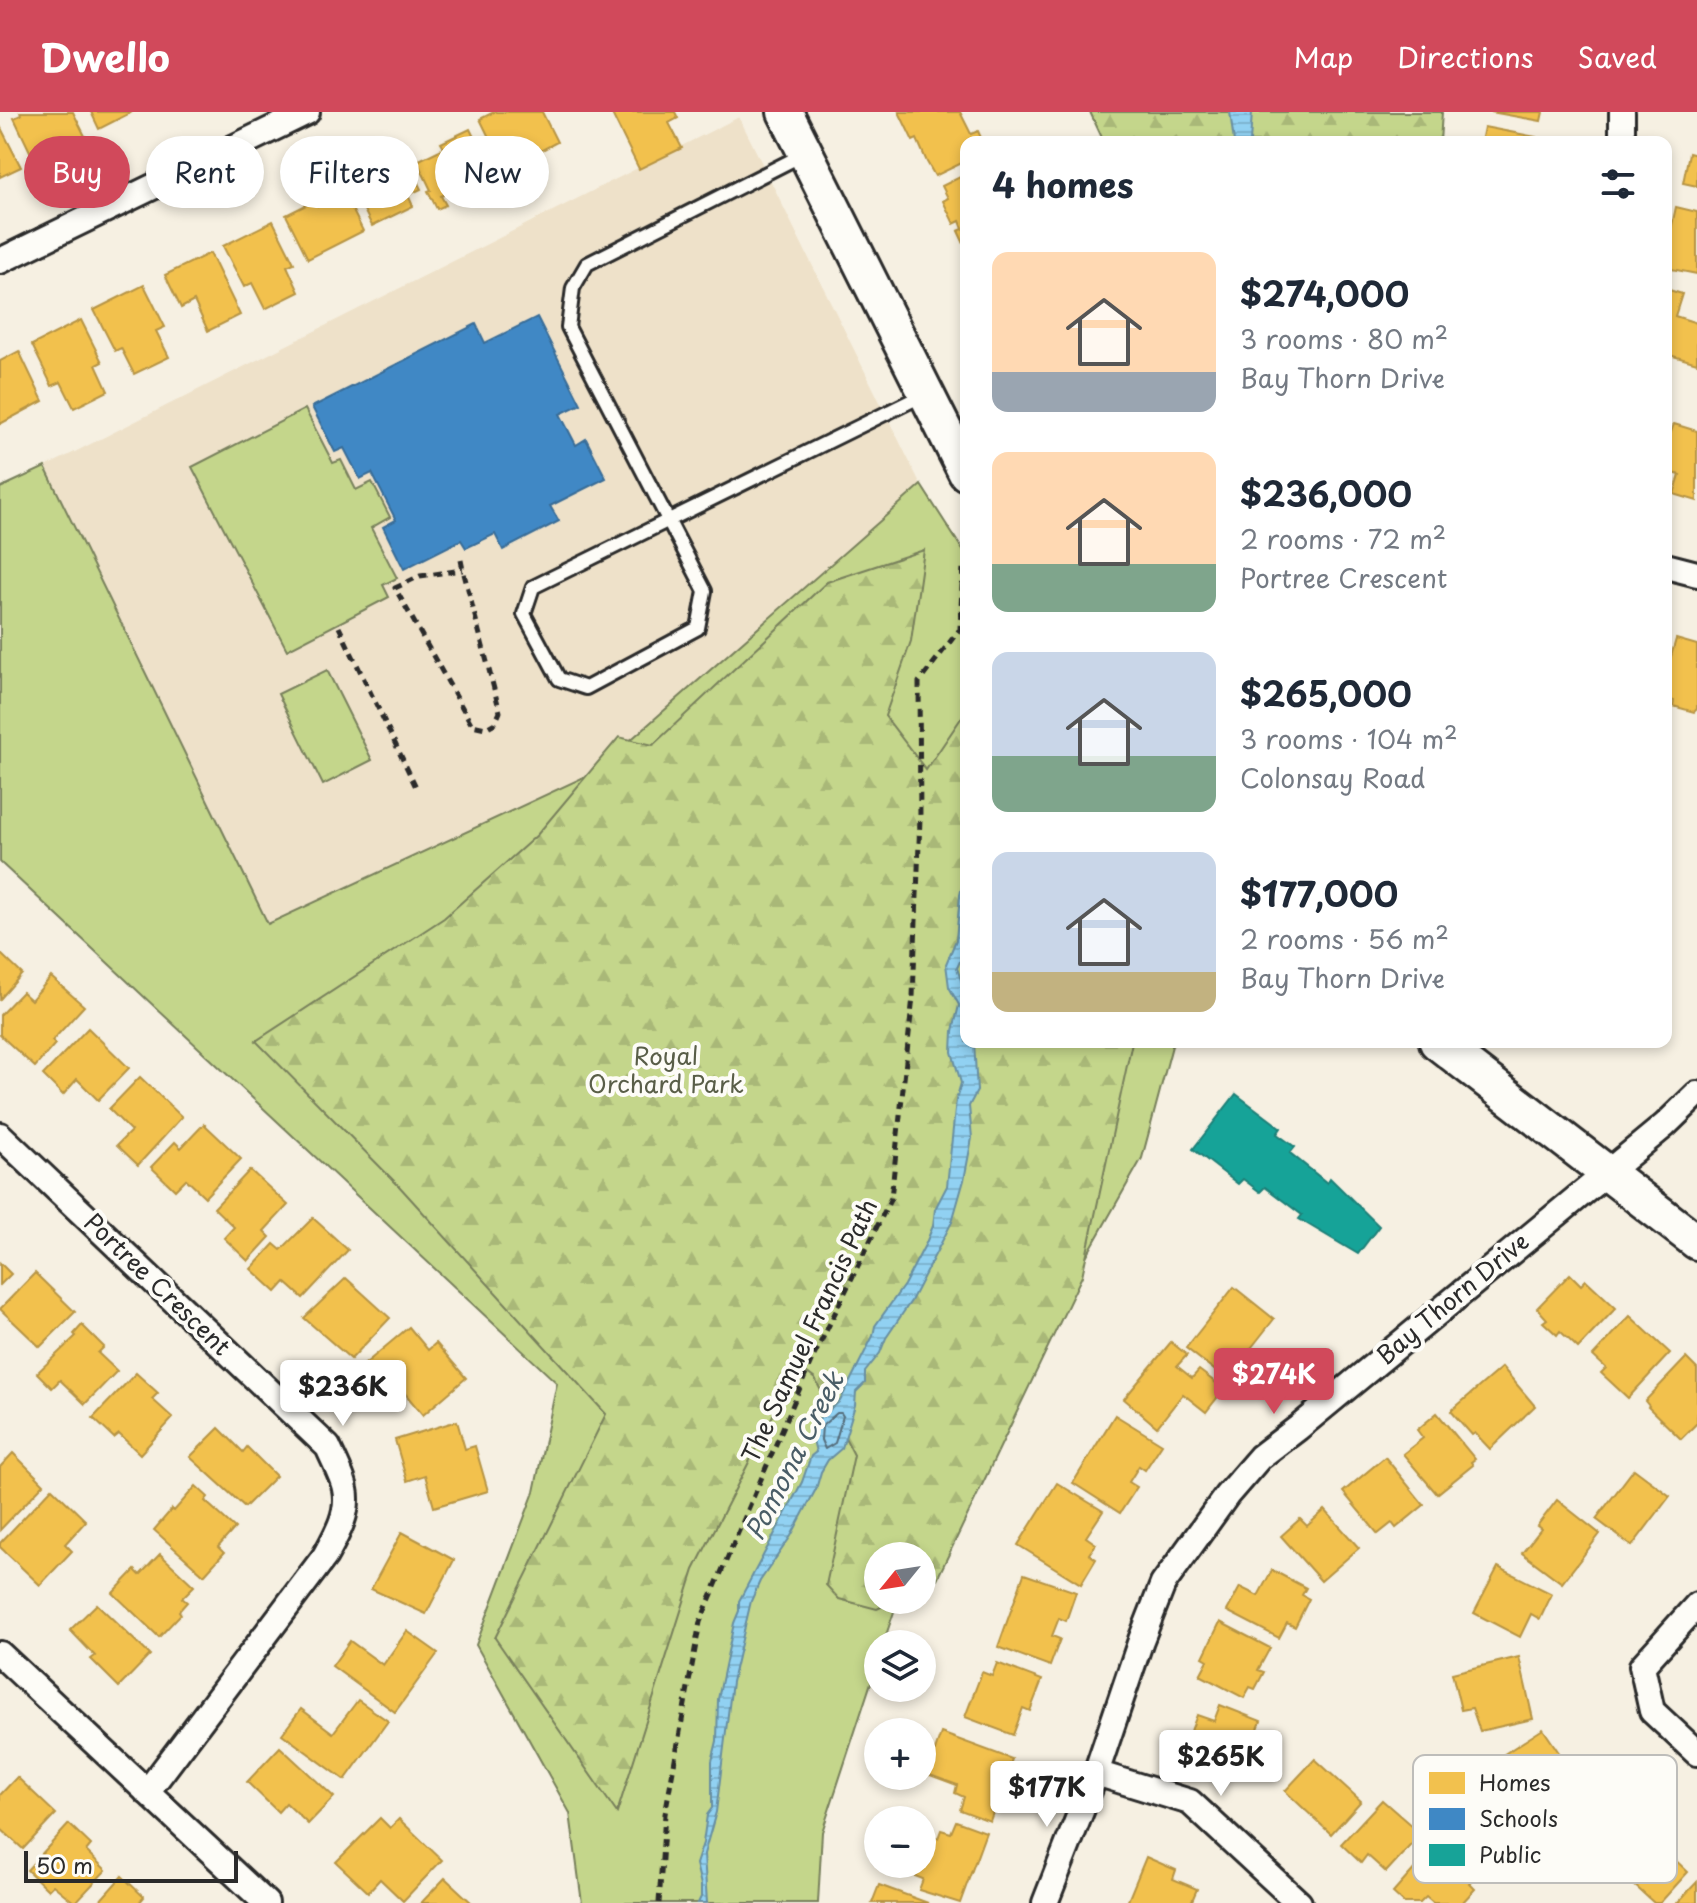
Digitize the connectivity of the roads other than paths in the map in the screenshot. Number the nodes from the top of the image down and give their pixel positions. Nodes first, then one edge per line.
1 (307, 112) edge
2 (785, 112) edge
3 (1622, 112) edge
4 (1622, 136) edge
5 (805, 153) junction
6 (0, 261) edge
7 (926, 393) junction
8 (960, 461) edge
9 (669, 521) junction
10 (1672, 568) edge
11 (1697, 574) edge
12 (1445, 1048) edge
13 (1697, 1094) edge
14 (0, 1135) edge
15 (1607, 1171) junction
16 (1697, 1242) edge
17 (1697, 1605) edge
18 (0, 1654) edge
19 (1697, 1753) edge
20 (1096, 1773) junction
21 (147, 1792) junction
22 (266, 1903) edge
23 (1045, 1903) edge
24 (1299, 1903) edge

1 - 6 street
2 - 5 street
3 - 4 street
5 - 7 street
5 - 9 lane
7 - 8 street
7 - 9 lane
9 - 9 lane
10 - 11 street
12 - 15 street
13 - 15 street, Bay Thorn Drive
14 - 21 street, Portree Crescent
15 - 16 street
15 - 20 street, Bay Thorn Drive
17 - 19 street
18 - 21 street
20 - 23 street, Bay Thorn Drive
20 - 24 street
21 - 22 street

